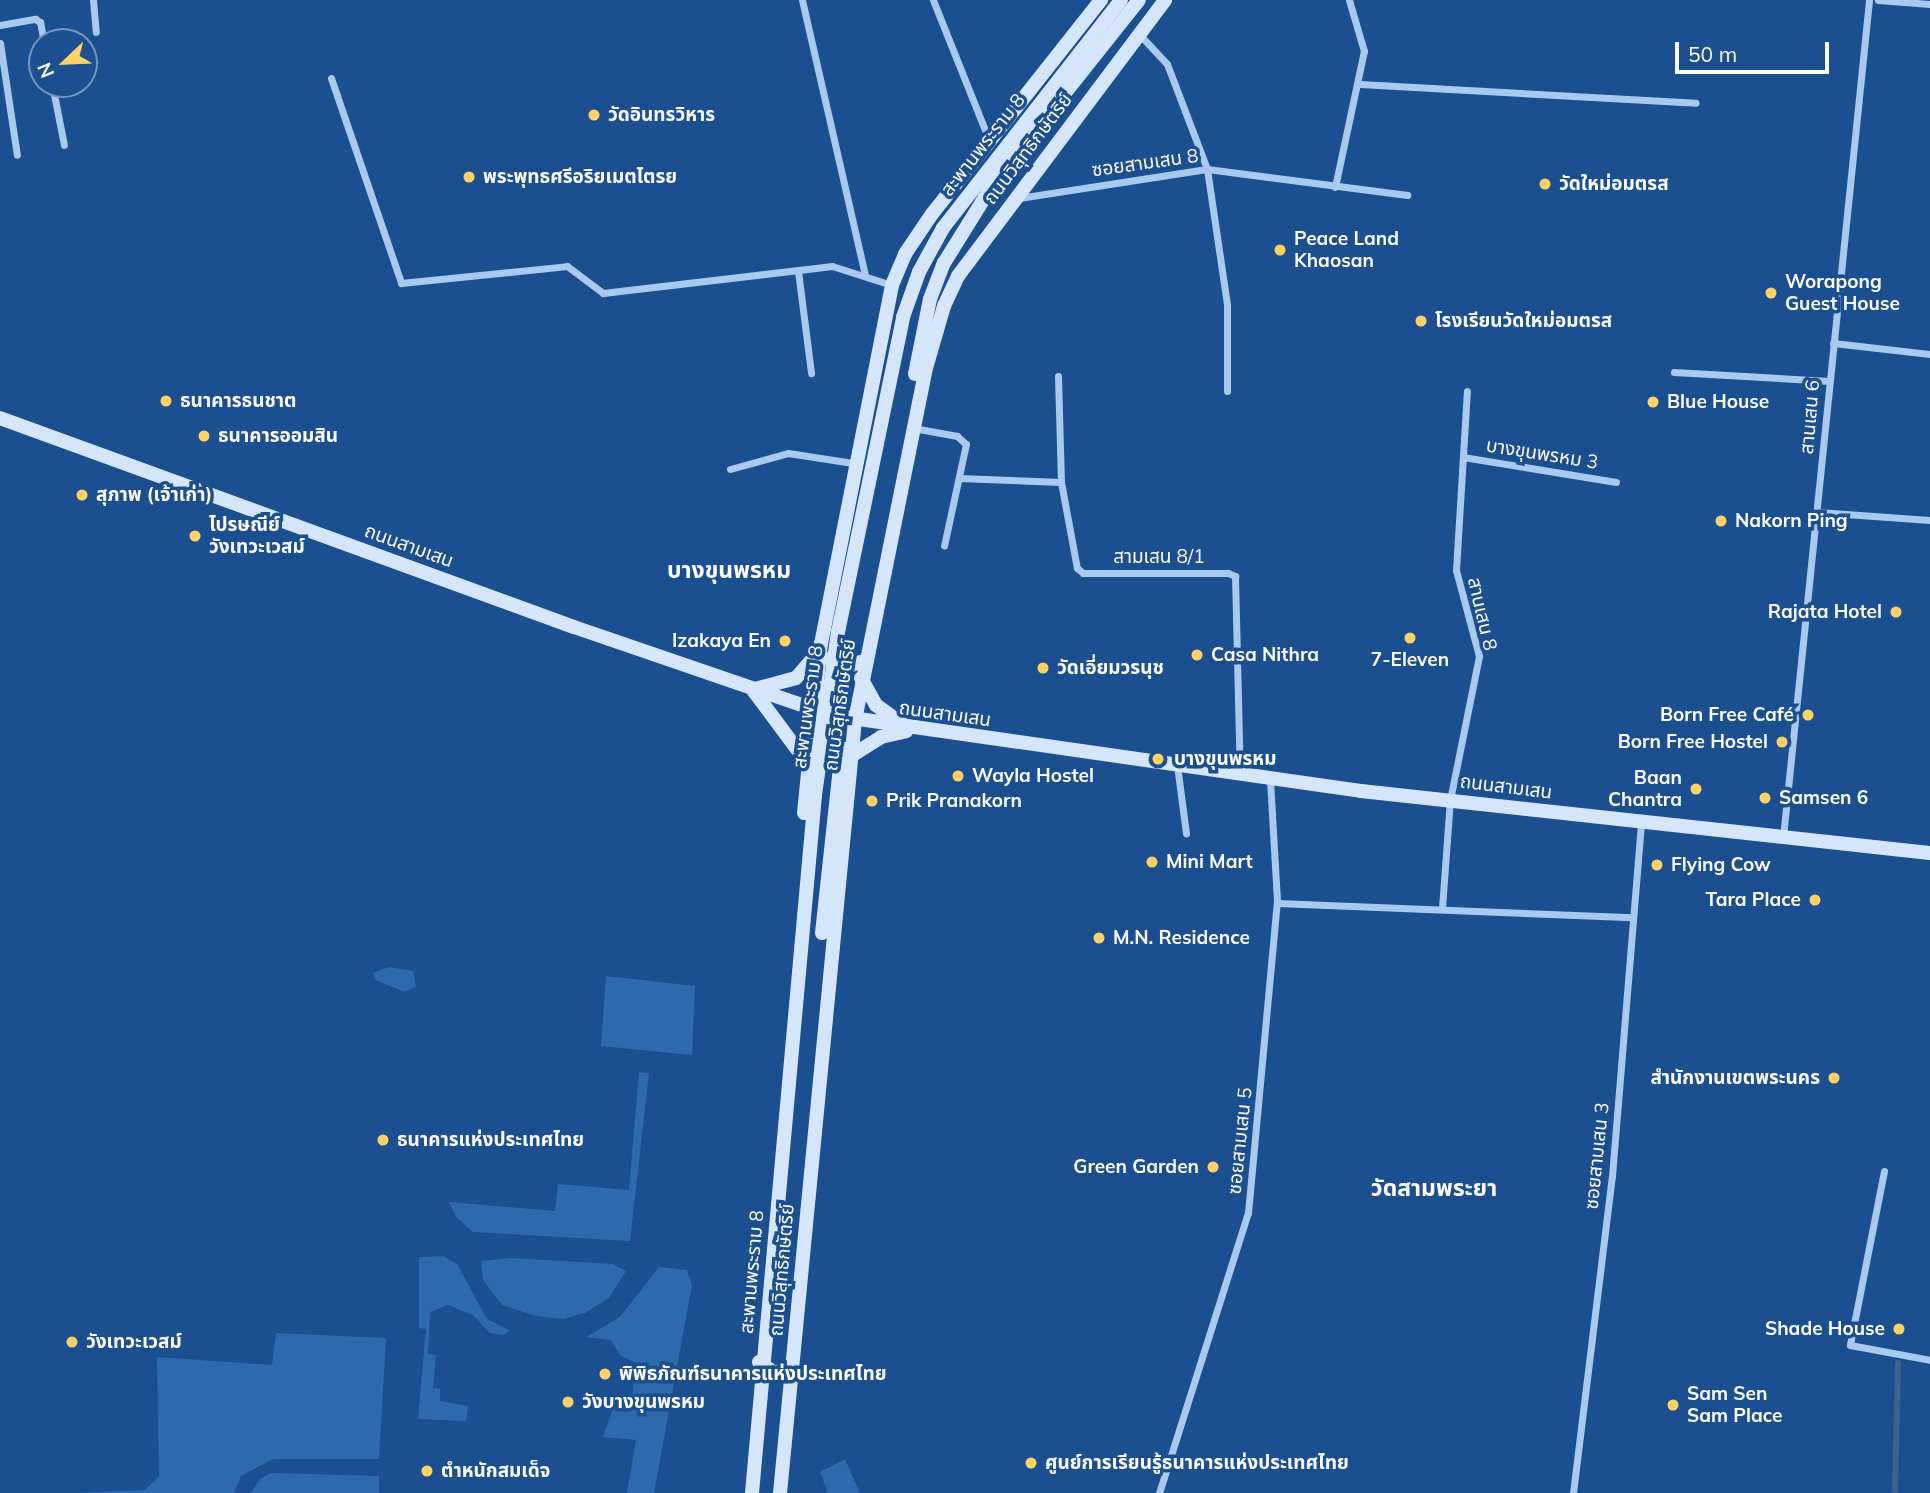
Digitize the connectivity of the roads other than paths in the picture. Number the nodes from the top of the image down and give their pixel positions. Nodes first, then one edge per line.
1 (93, 0) edge
2 (802, 0) edge
3 (933, 0) edge
4 (1101, 0) edge
5 (1121, 0) edge
6 (1139, 0) edge
7 (1165, 0) edge
8 (1349, 0) edge
9 (1870, 0) edge
10 (1878, 0) edge
11 (1930, 4) edge
12 (0, 25) edge
13 (41, 28) edge
14 (96, 28) edge
15 (1139, 34) junction
16 (0, 43) edge
17 (331, 78) dead end
18 (1360, 84) junction
19 (55, 98) edge
20 (1695, 103) dead end
21 (989, 140) junction
22 (64, 145) dead end
23 (17, 155) dead end
24 (1207, 169) junction
25 (1335, 187) junction
26 (1407, 195) dead end
27 (1014, 199) junction
28 (799, 271) junction
29 (865, 275) junction
30 (892, 285) junction
31 (1833, 343) junction
32 (1930, 354) edge
33 (1674, 372) dead end
34 (811, 373) dead end
35 (1058, 376) dead end
36 (1829, 381) junction
37 (1227, 391) dead end
38 (1467, 391) dead end
39 (0, 418) edge
40 (913, 428) junction
41 (1463, 457) junction
42 (859, 464) junction
43 (730, 469) dead end
44 (959, 478) junction
45 (1061, 482) junction
46 (1616, 482) dead end
47 (1818, 512) junction
48 (1930, 520) edge
49 (944, 546) dead end
50 (821, 647) junction
51 (864, 661) junction
52 (861, 678) junction
53 (753, 690) junction
54 (812, 709) junction
55 (855, 720) junction
56 (911, 729) junction
57 (851, 756) junction
58 (808, 764) junction
59 (1177, 765) junction
60 (1240, 775) junction
61 (1270, 779) junction
62 (1450, 800) junction
63 (1641, 821) junction
64 (1185, 833) dead end
65 (1783, 837) junction
66 (1930, 853) edge
67 (1277, 903) junction
68 (1442, 908) junction
69 (1632, 917) junction
70 (1884, 1171) dead end
71 (1930, 1360) edge
72 (759, 1362) junction
73 (792, 1366) junction
74 (750, 1493) edge
75 (775, 1493) edge
76 (780, 1493) edge
77 (1159, 1493) edge
78 (1573, 1493) edge

1 - 14 street
2 - 29 street
3 - 21 street
4 - 21 main road, ถนนวิสุทธิกษัตริย์
5 - 74 main road, สะพานพระราม 8
6 - 75 main road, สะพานพระราม 8
7 - 15 main road, ถนนวิสุทธิกษัตริย์
8 - 18 street
9 - 31 street, สานเสน 6
10 - 11 street
12 - 13 street
15 - 24 street
15 - 27 main road, ถนนวิสุทธิกษัตริย์
16 - 23 street
17 - 28 street
18 - 20 street
18 - 25 street
19 - 22 street
21 - 30 main road, ถนนวิสุทธิกษัตริย์
24 - 25 street, ซอยสามเสน 8
24 - 27 street, ซอยสามเสน 8
24 - 37 street
25 - 26 street, ซอยสามเสน 8
27 - 40 main road, ถนนวิสุทธิกษัตริย์
28 - 29 street
28 - 34 street
29 - 30 street
30 - 42 main road, ถนนวิสุทธิกษัตริย์
31 - 32 street
31 - 36 street, สานเสน 6
33 - 36 street
35 - 45 street, สามเสน 8/1
36 - 47 street, สานเสน 6
38 - 41 street, สานเสน 8
39 - 53 main road, ถนนสามเสน
40 - 44 street
40 - 51 main road, ถนนวิสุทธิกษัตริย์
41 - 46 street, บางขุนพรหม 3
41 - 62 street, สานเสน 8
42 - 43 street
42 - 50 main road, ถนนวิสุทธิกษัตริย์
44 - 45 street
44 - 49 street
45 - 60 street, สามเสน 8/1
47 - 48 street
47 - 65 street, สานเสน 6
50 - 51 main road
50 - 53 main road
50 - 54 main road, ถนนวิสุทธิกษัตริย์
51 - 52 main road, ถนนวิสุทธิกษัตริย์
52 - 55 main road, ถนนวิสุทธิกษัตริย์
52 - 56 main road
53 - 54 main road, ถนนสามเสน
53 - 58 main road
54 - 55 main road, ถนนสามเสน
54 - 58 main road, ถนนวิสุทธิกษัตริย์
55 - 56 main road, ถนนสามเสน
55 - 57 main road, ถนนวิสุทธิกษัตริย์
56 - 57 main road
56 - 59 main road, ถนนสามเสน
57 - 73 main road, ถนนวิสุทธิกษัตริย์
58 - 72 main road, ถนนวิสุทธิกษัตริย์
59 - 60 main road, ถนนสามเสน
59 - 64 street
60 - 61 main road, ถนนสามเสน
61 - 62 main road, ถนนสามเสน
61 - 67 street, ซอยสามเสน 5
62 - 63 main road, ถนนสามเสน
62 - 68 street, สานเสน 8
63 - 65 main road, ถนนสามเสน
63 - 69 street, ซอยสามเสน 3
65 - 66 main road, ถนนสามเสน
67 - 68 street
67 - 77 street, ซอยสามเสน 5
68 - 69 street
69 - 78 street, ซอยสามเสน 3
70 - 71 street
72 - 73 main road
72 - 74 main road, ถนนวิสุทธิกษัตริย์
73 - 76 main road, ถนนวิสุทธิกษัตริย์

